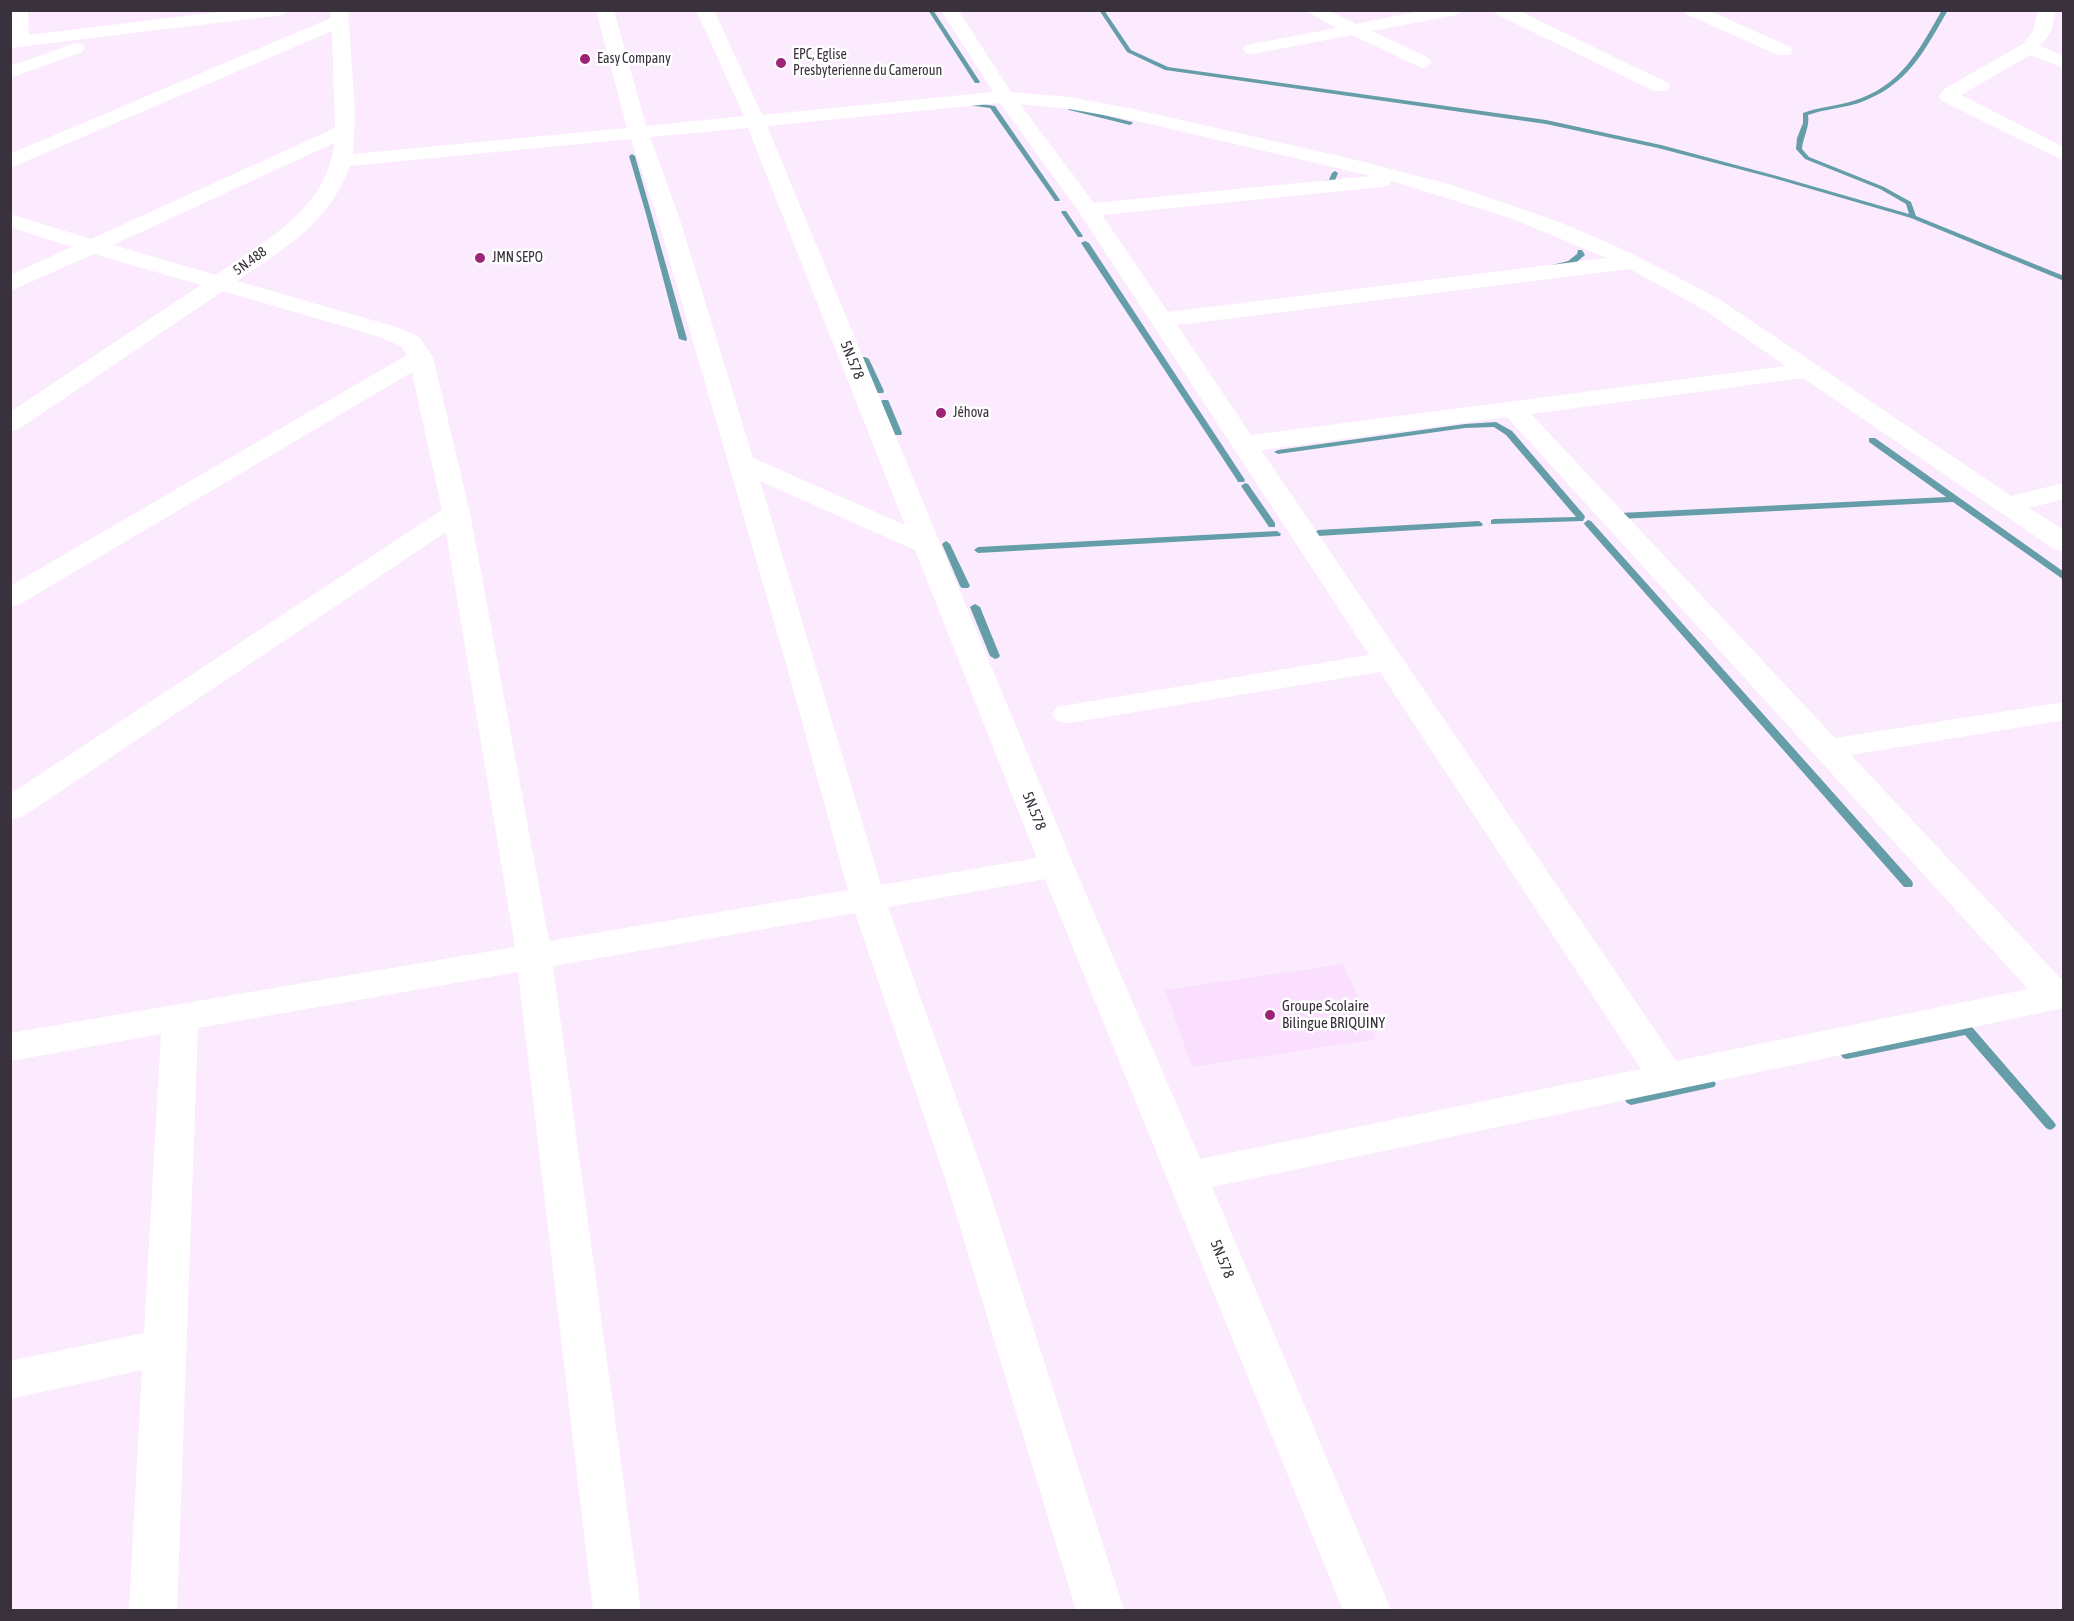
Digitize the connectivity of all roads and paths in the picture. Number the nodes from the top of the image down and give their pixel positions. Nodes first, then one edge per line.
1 (19, 10) edge
2 (282, 10) edge
3 (605, 10) edge
4 (705, 10) edge
5 (949, 10) edge
6 (1313, 10) edge
7 (1456, 10) edge
8 (1502, 10) edge
9 (1692, 10) edge
10 (2047, 10) edge
11 (340, 16) edge
12 (176, 17) edge
13 (123, 30) junction
14 (1351, 30) junction
15 (15, 43) edge
16 (2029, 48) junction
17 (1252, 49) dead end
18 (1784, 51) dead end
19 (1422, 62) dead end
20 (2064, 63) edge
21 (10, 73) edge
22 (1661, 87) dead end
23 (1005, 97) junction
24 (755, 120) junction
25 (345, 130) junction
26 (638, 131) junction
27 (2064, 155) edge
28 (342, 161) junction
29 (10, 162) edge
30 (1407, 179) junction
31 (1088, 210) junction
32 (10, 220) edge
33 (91, 246) junction
34 (1632, 262) junction
35 (221, 282) junction
36 (10, 284) edge
37 (1161, 320) junction
38 (421, 357) junction
39 (1808, 370) junction
40 (1513, 409) junction
41 (10, 424) edge
42 (1244, 444) junction
43 (742, 463) junction
44 (2064, 491) edge
45 (2007, 505) junction
46 (456, 513) junction
47 (2064, 543) edge
48 (927, 545) junction
49 (10, 598) edge
50 (1389, 661) junction
51 (2064, 711) edge
52 (1068, 714) dead end
53 (1828, 749) junction
54 (10, 810) edge
55 (1056, 866) junction
56 (868, 899) junction
57 (534, 956) junction
58 (2060, 996) edge
59 (180, 1018) junction
60 (10, 1047) edge
61 (1667, 1078) junction
62 (1188, 1177) junction
63 (166, 1347) junction
64 (10, 1380) edge
65 (153, 1611) edge
66 (617, 1611) edge
67 (1100, 1611) edge
68 (1367, 1611) edge

1 - 15 street
2 - 12 street
3 - 26 street
4 - 24 street, 5N.578
5 - 23 street
6 - 14 street
7 - 14 street
8 - 22 street
9 - 18 street
10 - 16 street
11 - 25 street, 5N.488
11 - 29 street
12 - 13 street
13 - 15 street
13 - 21 street
14 - 17 street
14 - 19 street
16 - 20 street
16 - 27 street
23 - 24 street
23 - 30 street
23 - 31 street
24 - 26 street
24 - 48 street, 5N.578
25 - 28 street, 5N.488
25 - 33 street
26 - 28 street
26 - 43 street
28 - 35 street, 5N.488
30 - 31 street
30 - 34 street
31 - 37 street
32 - 33 street
33 - 35 street
33 - 36 street
34 - 37 street
34 - 39 street
35 - 38 street
35 - 41 street, 5N.488
37 - 42 street
38 - 46 street
38 - 49 street
39 - 40 street
39 - 45 street
40 - 42 street
40 - 53 street
42 - 50 street
43 - 48 street
43 - 56 street
44 - 45 street
45 - 47 street
46 - 54 street
46 - 57 street
48 - 55 street, 5N.578
50 - 52 street
50 - 61 street
51 - 53 street
53 - 58 street
55 - 56 street
55 - 62 street, 5N.578
56 - 57 street
56 - 67 street
57 - 59 street
57 - 66 street
58 - 61 street
59 - 60 street
59 - 63 street
61 - 62 street
62 - 68 street, 5N.578
63 - 64 street
63 - 65 street

